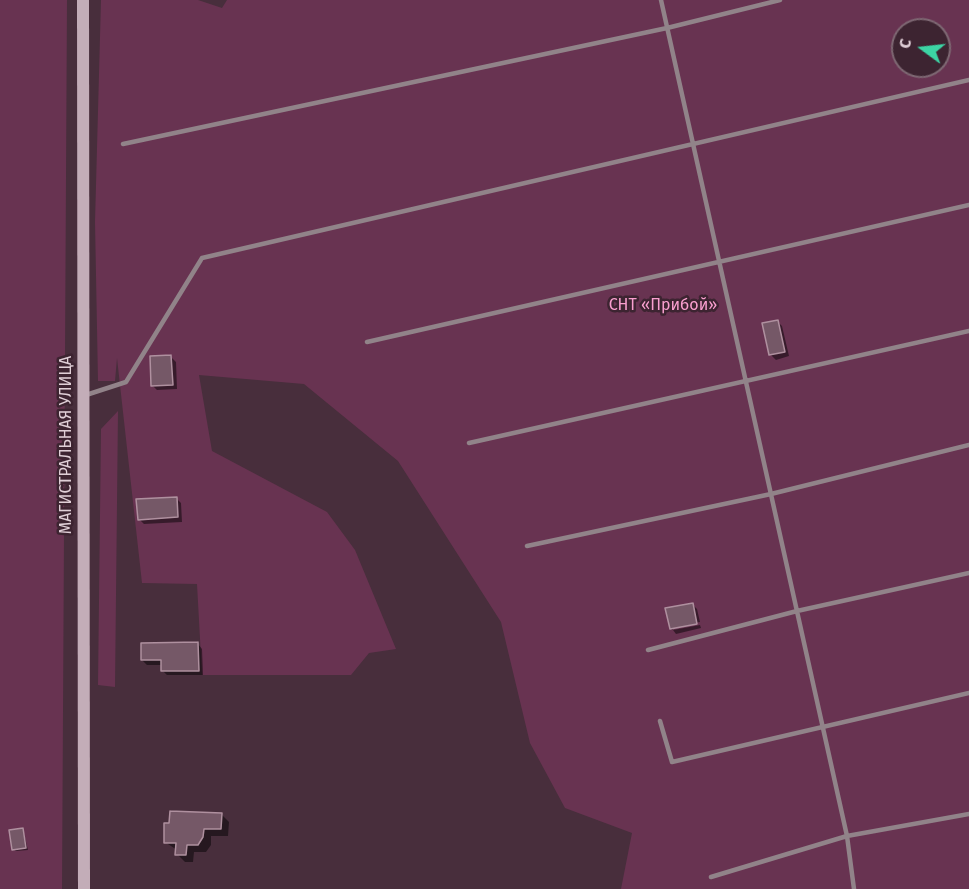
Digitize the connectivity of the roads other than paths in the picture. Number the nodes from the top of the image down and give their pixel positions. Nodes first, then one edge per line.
1 (83, 0) edge
2 (661, 0) edge
3 (780, 0) edge
4 (667, 28) junction
5 (969, 80) edge
6 (123, 144) dead end
7 (693, 144) junction
8 (969, 205) edge
9 (719, 261) junction
10 (969, 331) edge
11 (367, 342) dead end
12 (746, 381) junction
13 (83, 396) junction
14 (469, 443) dead end
15 (969, 445) edge
16 (771, 494) junction
17 (527, 546) dead end
18 (969, 573) edge
19 (797, 611) junction
20 (648, 650) dead end
21 (969, 693) edge
22 (660, 721) dead end
23 (823, 727) junction
24 (969, 814) edge
25 (847, 836) junction
26 (711, 877) dead end
27 (84, 889) edge
28 (854, 889) edge

1 - 13 street, МАГИСТРАЛЬНАЯ УЛИЦА
2 - 4 lane
3 - 4 lane
4 - 6 lane
4 - 7 lane
5 - 7 lane
7 - 9 lane
7 - 13 lane
8 - 9 lane
9 - 11 lane
9 - 12 lane
10 - 12 lane
12 - 14 lane
12 - 16 lane
13 - 27 street, МАГИСТРАЛЬНАЯ УЛИЦА
15 - 16 lane
16 - 17 lane
16 - 19 lane
18 - 19 lane
19 - 20 lane
19 - 23 lane
21 - 23 lane
22 - 23 lane
23 - 25 lane
24 - 25 lane
25 - 26 lane
25 - 28 lane

